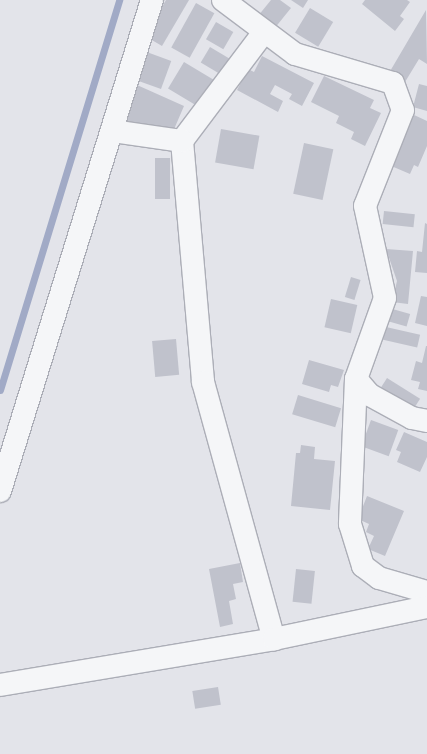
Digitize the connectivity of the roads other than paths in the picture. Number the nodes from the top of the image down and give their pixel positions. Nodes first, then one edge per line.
1 (152, 0) edge
2 (223, 0) edge
3 (264, 32) junction
4 (112, 131) junction
5 (182, 141) junction
6 (356, 379) junction
7 (427, 421) edge
8 (0, 491) edge
9 (427, 592) edge
10 (427, 607) edge
11 (274, 638) junction
12 (0, 685) edge

1 - 4 street
2 - 3 street
3 - 5 street
3 - 6 street
4 - 5 street
4 - 8 street
5 - 11 street
6 - 7 street
6 - 9 street
10 - 11 street
11 - 12 street

